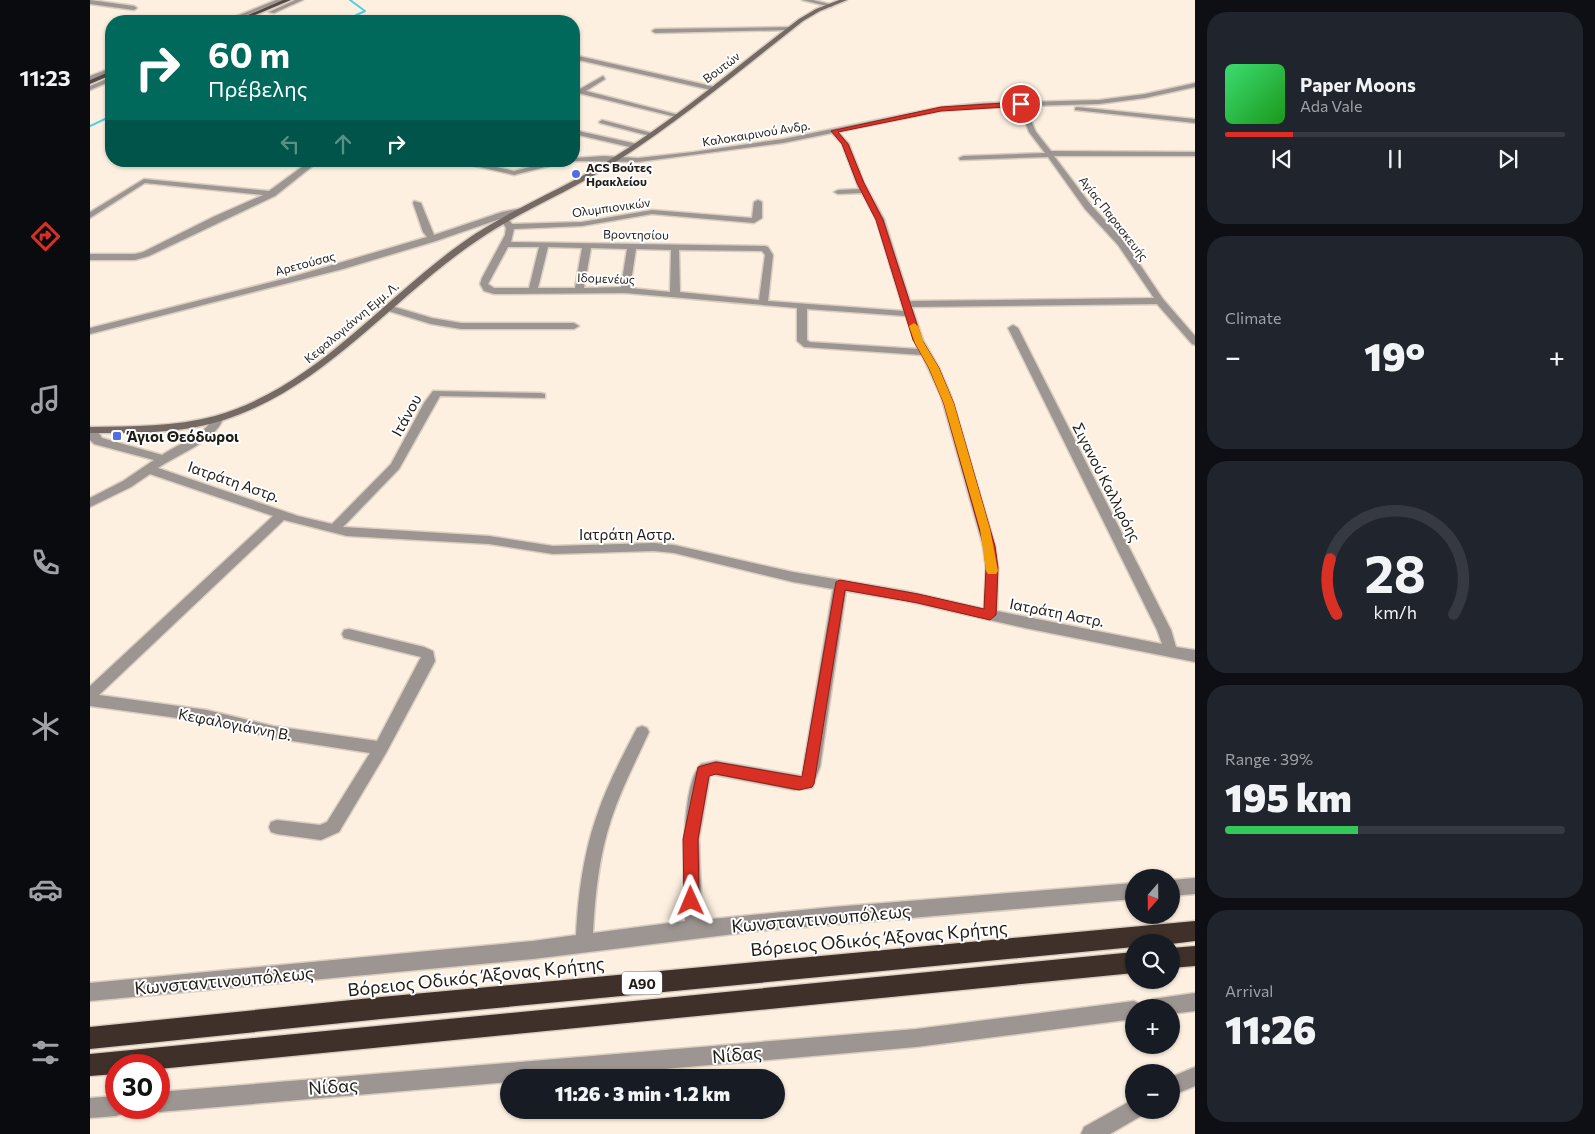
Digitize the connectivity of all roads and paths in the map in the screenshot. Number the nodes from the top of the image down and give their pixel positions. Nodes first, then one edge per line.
1 (300, 0) edge
2 (805, 0) edge
3 (844, 0) edge
4 (90, 2) edge
5 (291, 2) edge
6 (831, 4) junction
7 (277, 5) edge
8 (134, 8) dead end
9 (243, 15) edge
10 (252, 15) edge
11 (256, 15) edge
12 (260, 15) edge
13 (790, 29) junction
14 (655, 31) dead end
15 (580, 59) edge
16 (105, 72) edge
17 (90, 78) edge
18 (603, 78) dead end
19 (105, 79) edge
20 (90, 85) edge
21 (1195, 85) edge
22 (712, 88) junction
23 (580, 90) edge
24 (580, 92) edge
25 (1021, 104) junction
26 (1045, 104) junction
27 (676, 115) junction
28 (1195, 121) edge
29 (602, 122) dead end
30 (834, 131) junction
31 (580, 133) edge
32 (650, 134) junction
33 (634, 146) junction
34 (1050, 154) junction
35 (1195, 154) edge
36 (963, 158) dead end
37 (616, 159) junction
38 (580, 160) edge
39 (603, 166) joint
40 (307, 167) edge
41 (486, 167) edge
42 (540, 167) edge
43 (864, 191) junction
44 (838, 192) dead end
45 (272, 194) junction
46 (418, 202) dead end
47 (758, 202) dead end
48 (522, 210) junction
49 (90, 216) edge
50 (507, 223) junction
51 (433, 239) junction
52 (504, 244) junction
53 (544, 245) junction
54 (587, 245) junction
55 (632, 246) junction
56 (675, 246) junction
57 (90, 257) edge
58 (579, 289) junction
59 (533, 290) junction
60 (625, 290) junction
61 (675, 295) junction
62 (1160, 301) junction
63 (763, 303) junction
64 (802, 306) junction
65 (388, 308) junction
66 (909, 309) junction
67 (574, 326) dead end
68 (1013, 328) dead end
69 (90, 331) edge
70 (1195, 342) edge
71 (924, 352) junction
72 (541, 396) dead end
73 (218, 418) junction
74 (91, 430) edge
75 (164, 459) junction
76 (149, 469) junction
77 (90, 503) edge
78 (282, 515) junction
79 (334, 529) junction
80 (840, 585) junction
81 (990, 615) junction
82 (349, 634) dead end
83 (1171, 652) junction
84 (1195, 656) edge
85 (90, 695) edge
86 (90, 700) edge
87 (642, 732) dead end
88 (381, 748) junction
89 (277, 827) dead end
90 (1195, 886) edge
91 (1180, 887) edge
92 (1125, 892) edge
93 (694, 929) junction
94 (1195, 931) edge
95 (584, 942) junction
96 (1195, 956) edge
97 (1180, 957) edge
98 (1125, 963) edge
99 (90, 992) edge
100 (1195, 1002) edge
101 (1180, 1004) edge
102 (1125, 1011) edge
103 (90, 1038) edge
104 (90, 1065) edge
105 (1195, 1076) edge
106 (1180, 1083) edge
107 (170, 1101) edge
108 (105, 1107) edge
109 (90, 1108) edge
110 (1125, 1114) edge
111 (1091, 1134) edge

1 - 5 street
2 - 6 street
3 - 6 main road, Βουτών
4 - 8 street
5 - 7 street
6 - 13 main road, Βουτών
7 - 9 street
7 - 10 main road
7 - 11 main road
7 - 12 street
13 - 14 street
13 - 22 main road, Βουτών
15 - 22 street
16 - 17 street
18 - 23 street
19 - 20 street
21 - 26 street, Καλοκαιρινού Ανδρ.
22 - 27 main road, Βουτών
24 - 27 street
25 - 26 street, Καλοκαιρινού Ανδρ.
25 - 30 street, Καλοκαιρινού Ανδρ.
25 - 34 street, Αγίας Παρασκευής
26 - 28 street
27 - 32 main road, Βουτών
29 - 32 street
30 - 37 street, Καλοκαιρινού Ανδρ.
30 - 43 street
31 - 33 street
32 - 33 main road, Βουτών
33 - 37 main road, Βουτών
34 - 35 street
34 - 36 street
34 - 62 street, Αγίας Παρασκευής
37 - 38 street, Καλοκαιρινού Ανδρ.
37 - 39 main road, Βουτών
39 - 48 main road, Κεφαλογιάννη Εμμ. Λ.
40 - 45 street
41 - 42 street
43 - 44 street
43 - 66 street
45 - 49 street
45 - 57 street
46 - 51 street
47 - 50 street, Ολυμπιονικών
48 - 50 main road, Κεφαλογιάννη Εμμ. Λ.
48 - 51 street, Αρετούσας
50 - 52 street, Ιδομενέως
50 - 65 main road, Κεφαλογιάννη Εμμ. Λ.
51 - 69 street, Αρετούσας
52 - 53 street, Βροντησίου
52 - 59 street, Ιδομενέως
53 - 54 street, Βροντησίου
53 - 59 street
54 - 55 street, Βροντησίου
54 - 58 street
55 - 56 street, Βροντησίου
55 - 60 street
56 - 61 street
56 - 63 street, Βροντησίου
58 - 59 street, Ιδομενέως
58 - 60 street, Ιδομενέως
60 - 61 street, Ιδομενέως
61 - 63 street, Ιδομενέως
62 - 66 street, Ιδομενέως
62 - 70 street, Αγίας Παρασκευής
63 - 64 street, Ιδομενέως
64 - 66 street, Ιδομενέως
64 - 71 street
65 - 67 street
65 - 73 main road, Κεφαλογιάννη Εμμ. Λ.
66 - 71 street
68 - 83 street, Σιγανού Καλλιρόης
71 - 81 street
72 - 79 street, Ιτάνου
73 - 74 main road, Κεφαλογιάννη Εμμ. Λ.
73 - 75 street
74 - 75 street
75 - 76 street
76 - 77 street
76 - 78 street, Ιατράτη Αστρ.
78 - 79 street, Ιατράτη Αστρ.
78 - 85 street
79 - 80 street, Ιατράτη Αστρ.
80 - 81 street, Ιατράτη Αστρ.
80 - 93 street
81 - 83 street, Ιατράτη Αστρ.
82 - 88 street
83 - 84 street, Ιατράτη Αστρ.
86 - 88 street, Κεφαλογιάννη Β.
87 - 95 street
88 - 89 street
90 - 91 street
92 - 93 street, Κωνσταντινουπόλεως
93 - 95 street, Κωνσταντινουπόλεως
94 - 103 highway, Βόρειος Οδικός Άξονας Κρήτης / Α90
95 - 99 street, Κωνσταντινουπόλεως
96 - 97 highway
98 - 104 highway, Α90
100 - 101 street
102 - 107 street, Νίδας
105 - 106 street
108 - 109 street
110 - 111 street

